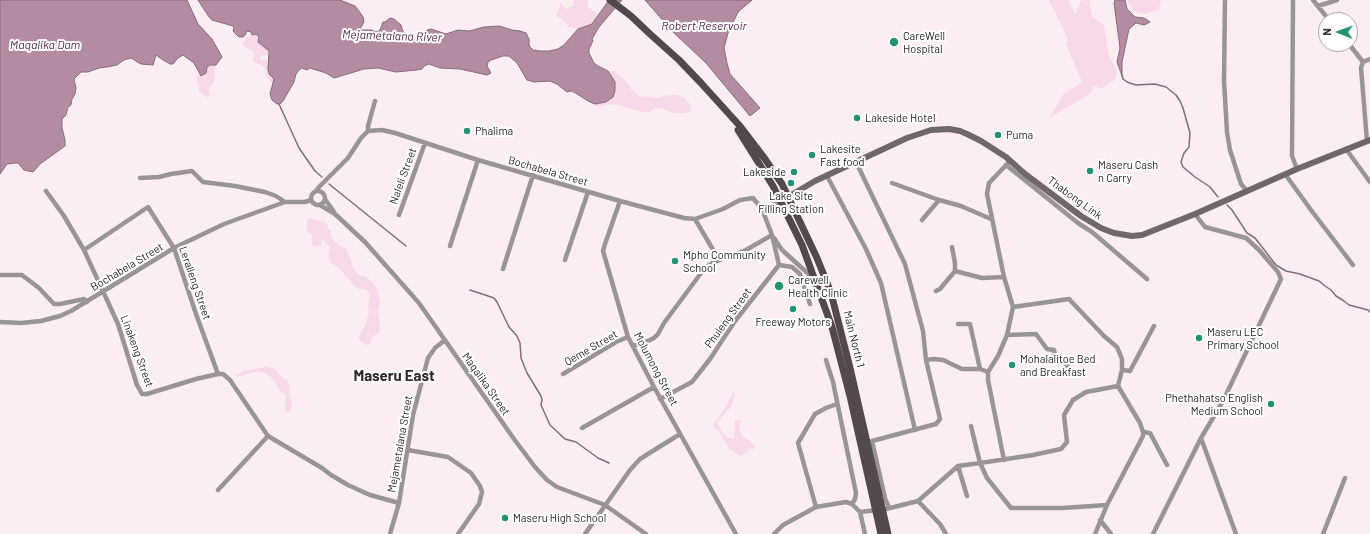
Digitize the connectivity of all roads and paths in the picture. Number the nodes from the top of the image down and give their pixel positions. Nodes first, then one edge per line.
1 (610, 0) edge
2 (1225, 0) edge
3 (1293, 0) edge
4 (1313, 0) edge
5 (1337, 0) edge
6 (1318, 6) junction
7 (1323, 12) edge
8 (1355, 52) edge
9 (1370, 59) edge
10 (1363, 62) junction
11 (375, 101) dead end
12 (368, 131) junction
13 (1368, 141) edge
14 (425, 142) junction
15 (1346, 149) junction
16 (478, 160) junction
17 (856, 162) junction
18 (1008, 163) junction
19 (1297, 169) junction
20 (1285, 174) junction
21 (533, 175) junction
22 (827, 176) junction
23 (140, 178) dead end
24 (325, 181) junction
25 (892, 182) dead end
26 (1370, 182) edge
27 (46, 191) dead end
28 (316, 191) junction
29 (1247, 191) junction
30 (588, 192) junction
31 (324, 193) junction
32 (325, 199) junction
33 (784, 199) junction
34 (311, 200) junction
35 (939, 200) junction
36 (620, 201) junction
37 (285, 202) junction
38 (320, 205) junction
39 (762, 209) junction
40 (335, 214) junction
41 (1195, 214) junction
42 (399, 215) dead end
43 (695, 219) junction
44 (991, 219) junction
45 (922, 220) dead end
46 (772, 235) junction
47 (450, 246) dead end
48 (174, 248) junction
49 (952, 248) dead end
50 (84, 250) junction
51 (565, 260) dead end
52 (719, 260) junction
53 (779, 265) junction
54 (1353, 265) dead end
55 (503, 269) dead end
56 (956, 271) junction
57 (0, 275) edge
58 (1004, 277) junction
59 (815, 279) junction
60 (1146, 279) dead end
61 (936, 291) dead end
62 (103, 292) junction
63 (87, 302) junction
64 (810, 304) dead end
65 (1013, 307) junction
66 (0, 322) edge
67 (958, 324) dead end
68 (1154, 326) dead end
69 (1007, 335) junction
70 (628, 337) junction
71 (445, 340) junction
72 (633, 346) junction
73 (826, 360) dead end
74 (926, 360) junction
75 (1068, 367) dead end
76 (980, 369) junction
77 (1122, 370) junction
78 (988, 372) junction
79 (218, 374) junction
80 (563, 374) dead end
81 (1118, 386) junction
82 (654, 387) junction
83 (660, 399) junction
84 (837, 404) junction
85 (971, 426) dead end
86 (582, 428) dead end
87 (915, 430) junction
88 (1143, 432) junction
89 (680, 434) junction
90 (268, 436) junction
91 (1201, 438) junction
92 (408, 450) junction
93 (1004, 460) junction
94 (980, 463) junction
95 (1167, 465) dead end
96 (958, 466) junction
97 (1345, 478) dead end
98 (218, 490) dead end
99 (967, 496) dead end
100 (918, 501) junction
101 (399, 503) junction
102 (852, 504) junction
103 (605, 505) junction
104 (1107, 505) junction
105 (816, 507) junction
106 (886, 509) junction
107 (875, 511) junction
108 (860, 512) junction
109 (1100, 520) junction
110 (390, 534) edge
111 (458, 534) edge
112 (585, 534) edge
113 (646, 534) edge
114 (736, 534) edge
115 (774, 534) edge
116 (865, 534) edge
117 (881, 534) edge
118 (888, 534) edge
119 (946, 534) edge
120 (1095, 534) edge
121 (1111, 534) edge
122 (1153, 534) edge
123 (1236, 534) edge
124 (1323, 534) edge

1 - 33 main road, Main North 1
2 - 29 street
3 - 19 street
4 - 6 street
5 - 6 street
6 - 7 street
8 - 10 street
9 - 10 street
10 - 13 street
11 - 12 street
12 - 14 street, Bochabela Street
12 - 24 street
13 - 15 main road, Thabong Link
14 - 16 street, Bochabela Street
14 - 42 street, Naleli Street
15 - 19 main road, Thabong Link
15 - 26 street
16 - 21 street, Bochabela Street
16 - 47 street
17 - 18 main road, Thabong Link
17 - 22 main road, Thabong Link
17 - 74 street
18 - 41 main road, Thabong Link
18 - 44 street
18 - 60 street
19 - 20 main road, Thabong Link
20 - 29 main road, Thabong Link
20 - 54 street
21 - 30 street, Bochabela Street
21 - 55 street
22 - 33 main road, Thabong Link
22 - 87 street
23 - 37 street
24 - 28 street
24 - 31 street
25 - 35 street
27 - 50 street, Linakeng Street
28 - 31 street
28 - 34 street
29 - 41 main road, Thabong Link
30 - 36 street, Bochabela Street
30 - 51 street
31 - 32 street
32 - 38 street
32 - 40 street, Maqalika Street
33 - 39 street
33 - 59 main road, Main North 1
33 - 106 main road, Main North 1
34 - 37 street, Bochabela Street
34 - 38 street
35 - 44 street
35 - 45 street
36 - 43 street, Bochabela Street
36 - 70 street, Molumong Street
37 - 48 street, Bochabela Street
38 - 40 street, Maqalika Street
39 - 43 street
39 - 46 street
40 - 71 street, Maqalika Street
41 - 91 street
43 - 52 street
44 - 58 street
46 - 52 street
46 - 53 street
46 - 59 street
48 - 50 street, Leralleng Street
48 - 62 street, Bochabela Street
48 - 79 street, Leralleng Street
49 - 56 street
50 - 62 street, Linakeng Street
52 - 72 street
53 - 64 street
53 - 83 street, Phuleng Street
56 - 58 street
56 - 61 street
57 - 63 street, Bochabela Street
58 - 65 street
59 - 107 main road, Main North 1
62 - 63 street, Bochabela Street
62 - 79 street, Linakeng Street
63 - 66 street, Bochabela Street
65 - 69 street
65 - 77 street
67 - 76 street
68 - 77 street
69 - 75 street
69 - 78 street
70 - 72 street, Molumong Street
70 - 80 street, Qeme Street
71 - 92 street, Mejametalana Street
71 - 103 street, Maqalika Street
72 - 82 street, Molumong Street
73 - 84 street
74 - 76 street
74 - 87 street
76 - 78 street
77 - 81 street
78 - 93 street
79 - 90 street
81 - 88 street
81 - 93 street
82 - 83 street, Molumong Street
82 - 86 street
83 - 89 street, Molumong Street
84 - 102 street
84 - 105 street
85 - 94 street
87 - 106 street
88 - 95 street
88 - 104 street
89 - 103 street
89 - 114 street, Molumong Street
90 - 98 street
90 - 101 street
91 - 122 street
91 - 123 street
92 - 101 street, Mejametalana Street
92 - 111 street
93 - 94 street
94 - 96 street
94 - 104 street
96 - 99 street
96 - 100 street
97 - 124 street
100 - 106 street
100 - 119 street
101 - 110 street, Mejametalana Street
102 - 105 street
102 - 108 street
103 - 112 street
103 - 113 street, Maqalika Street
104 - 109 street
105 - 115 street
106 - 107 street
106 - 118 main road, Main North 1
107 - 108 street
107 - 117 main road, Main North 1
108 - 116 street
109 - 120 street
109 - 121 street

